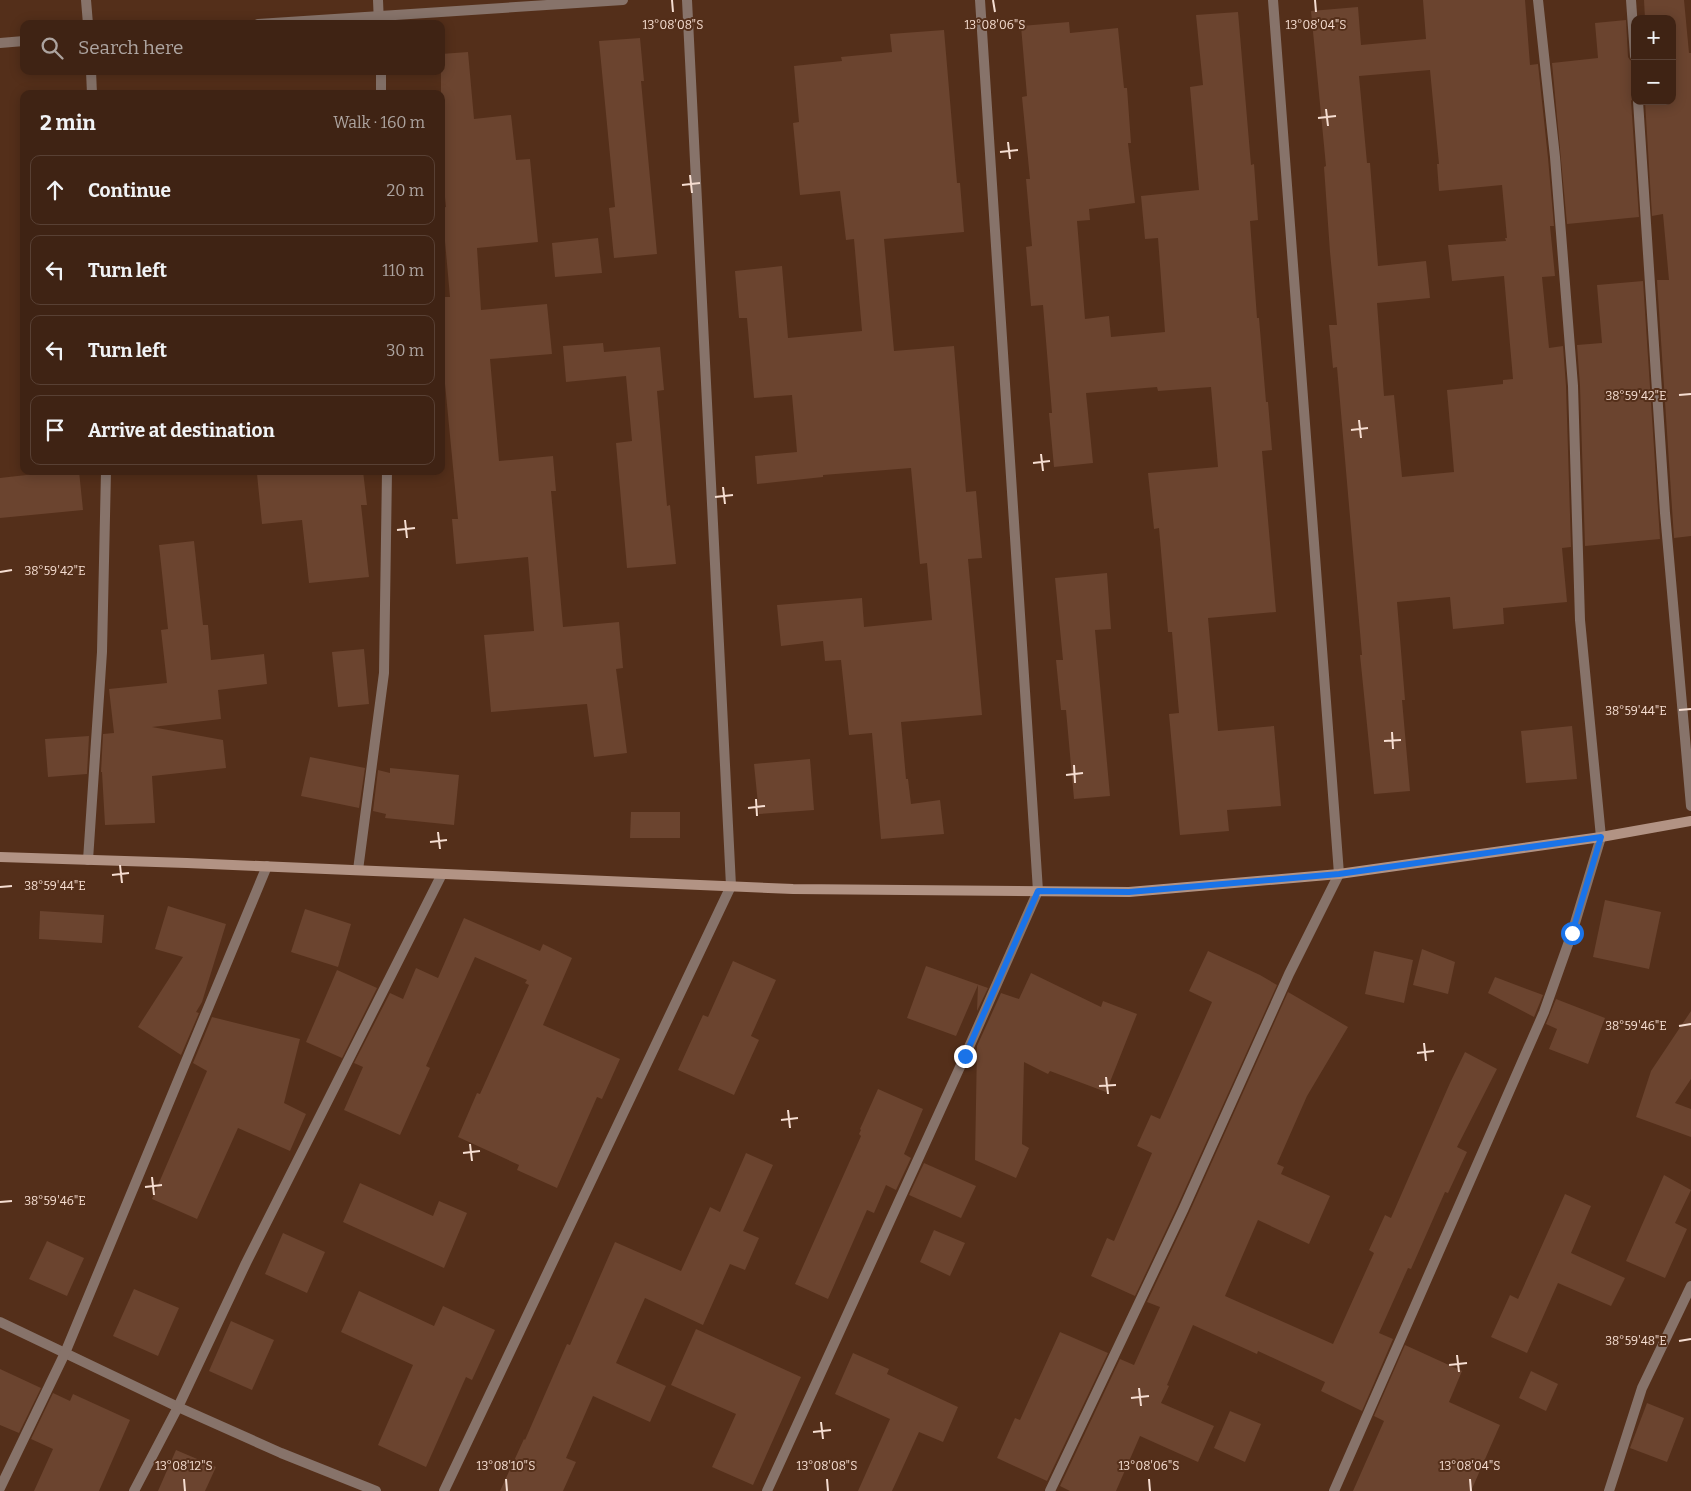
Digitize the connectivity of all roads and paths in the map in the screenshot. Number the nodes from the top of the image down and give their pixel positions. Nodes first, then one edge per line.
1 (86, 0) edge
2 (378, 0) edge
3 (623, 0) edge
4 (687, 0) edge
5 (980, 0) edge
6 (1272, 0) edge
7 (1538, 0) edge
8 (1631, 0) edge
9 (1632, 15) edge
10 (88, 20) edge
11 (379, 20) edge
12 (20, 41) edge
13 (0, 43) edge
14 (91, 75) edge
15 (381, 75) edge
16 (92, 90) edge
17 (381, 90) edge
18 (1638, 105) edge
19 (106, 475) edge
20 (387, 475) edge
21 (1691, 806) edge
22 (1691, 821) edge
23 (1601, 837) junction
24 (0, 857) edge
25 (88, 860) junction
26 (267, 866) junction
27 (358, 870) junction
28 (442, 874) junction
29 (1339, 874) junction
30 (731, 886) junction
31 (1038, 891) junction
32 (1691, 1286) edge
33 (0, 1322) edge
34 (66, 1353) junction
35 (178, 1407) junction
36 (0, 1488) edge
37 (134, 1491) edge
38 (376, 1491) edge
39 (444, 1491) edge
40 (767, 1491) edge
41 (1050, 1491) edge
42 (1334, 1491) edge
43 (1609, 1491) edge

1 - 10 street
2 - 11 street
3 - 11 street
4 - 30 street
5 - 31 street
6 - 29 street
7 - 23 street
8 - 9 street
12 - 13 street
14 - 16 street
15 - 17 street
18 - 21 street
19 - 25 street
20 - 27 street
22 - 23 main road
23 - 29 main road
23 - 42 street
24 - 25 main road
25 - 26 main road
26 - 27 main road
26 - 34 street
27 - 28 main road
28 - 30 main road
28 - 35 street
29 - 31 main road
29 - 41 street
30 - 31 main road
30 - 39 street
31 - 40 street
32 - 43 street
33 - 34 street
34 - 35 street
34 - 36 street
35 - 37 street
35 - 38 street

